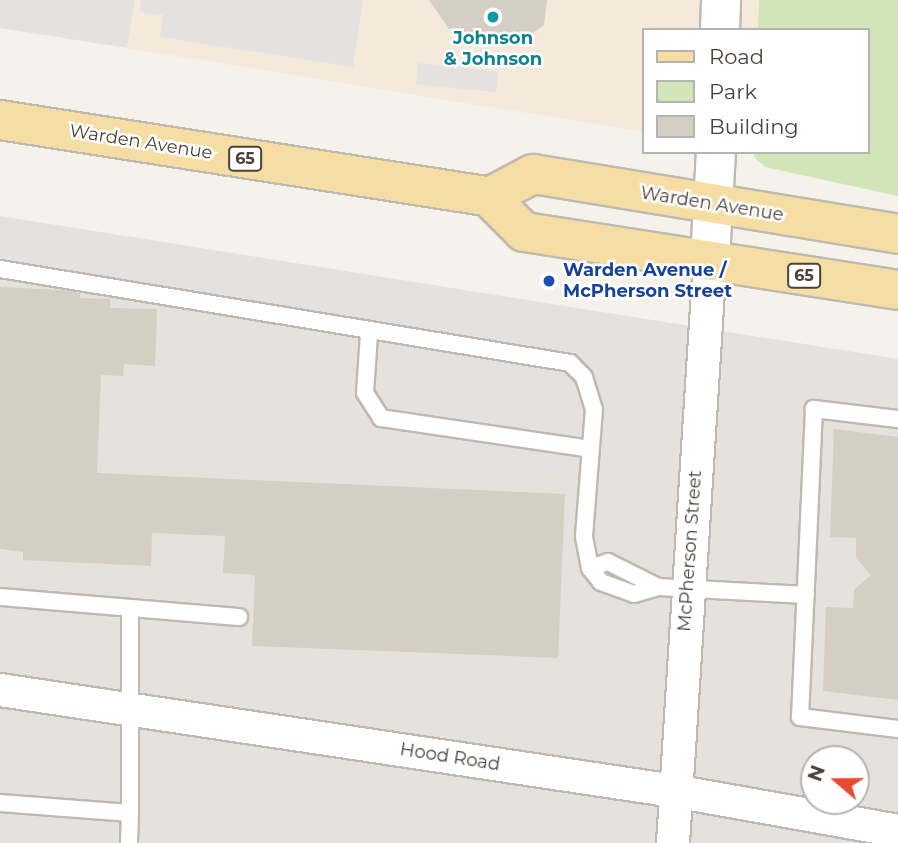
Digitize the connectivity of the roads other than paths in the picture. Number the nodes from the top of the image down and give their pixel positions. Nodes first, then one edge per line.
1 (721, 0) edge
2 (720, 28) edge
3 (0, 120) edge
4 (716, 154) edge
5 (489, 197) junction
6 (714, 205) junction
7 (898, 234) edge
8 (710, 259) junction
9 (0, 269) edge
10 (898, 290) edge
11 (369, 334) junction
12 (898, 419) edge
13 (591, 449) junction
14 (673, 588) junction
15 (806, 595) junction
16 (0, 597) edge
17 (130, 608) junction
18 (239, 617) dead end
19 (0, 690) edge
20 (130, 710) junction
21 (898, 729) edge
22 (674, 791) junction
23 (0, 803) edge
24 (130, 813) junction
25 (898, 831) edge
26 (129, 843) edge
27 (673, 843) edge

1 - 2 street
3 - 5 main road, Warden Avenue / 65
4 - 6 street
5 - 6 main road, Warden Avenue
5 - 8 main road, 65
6 - 7 main road, Warden Avenue
6 - 8 street
8 - 10 main road, 65
8 - 14 street, McPherson Street
9 - 11 lane
11 - 13 lane
11 - 13 lane
12 - 15 lane
13 - 14 lane
14 - 15 lane
14 - 22 street, McPherson Street
15 - 21 lane
16 - 17 lane
17 - 18 lane
17 - 20 lane
19 - 20 street, Hood Road
20 - 22 street, Hood Road
20 - 24 lane
22 - 25 street, Hood Road
22 - 27 street, McPherson Street
23 - 24 lane
24 - 26 lane

